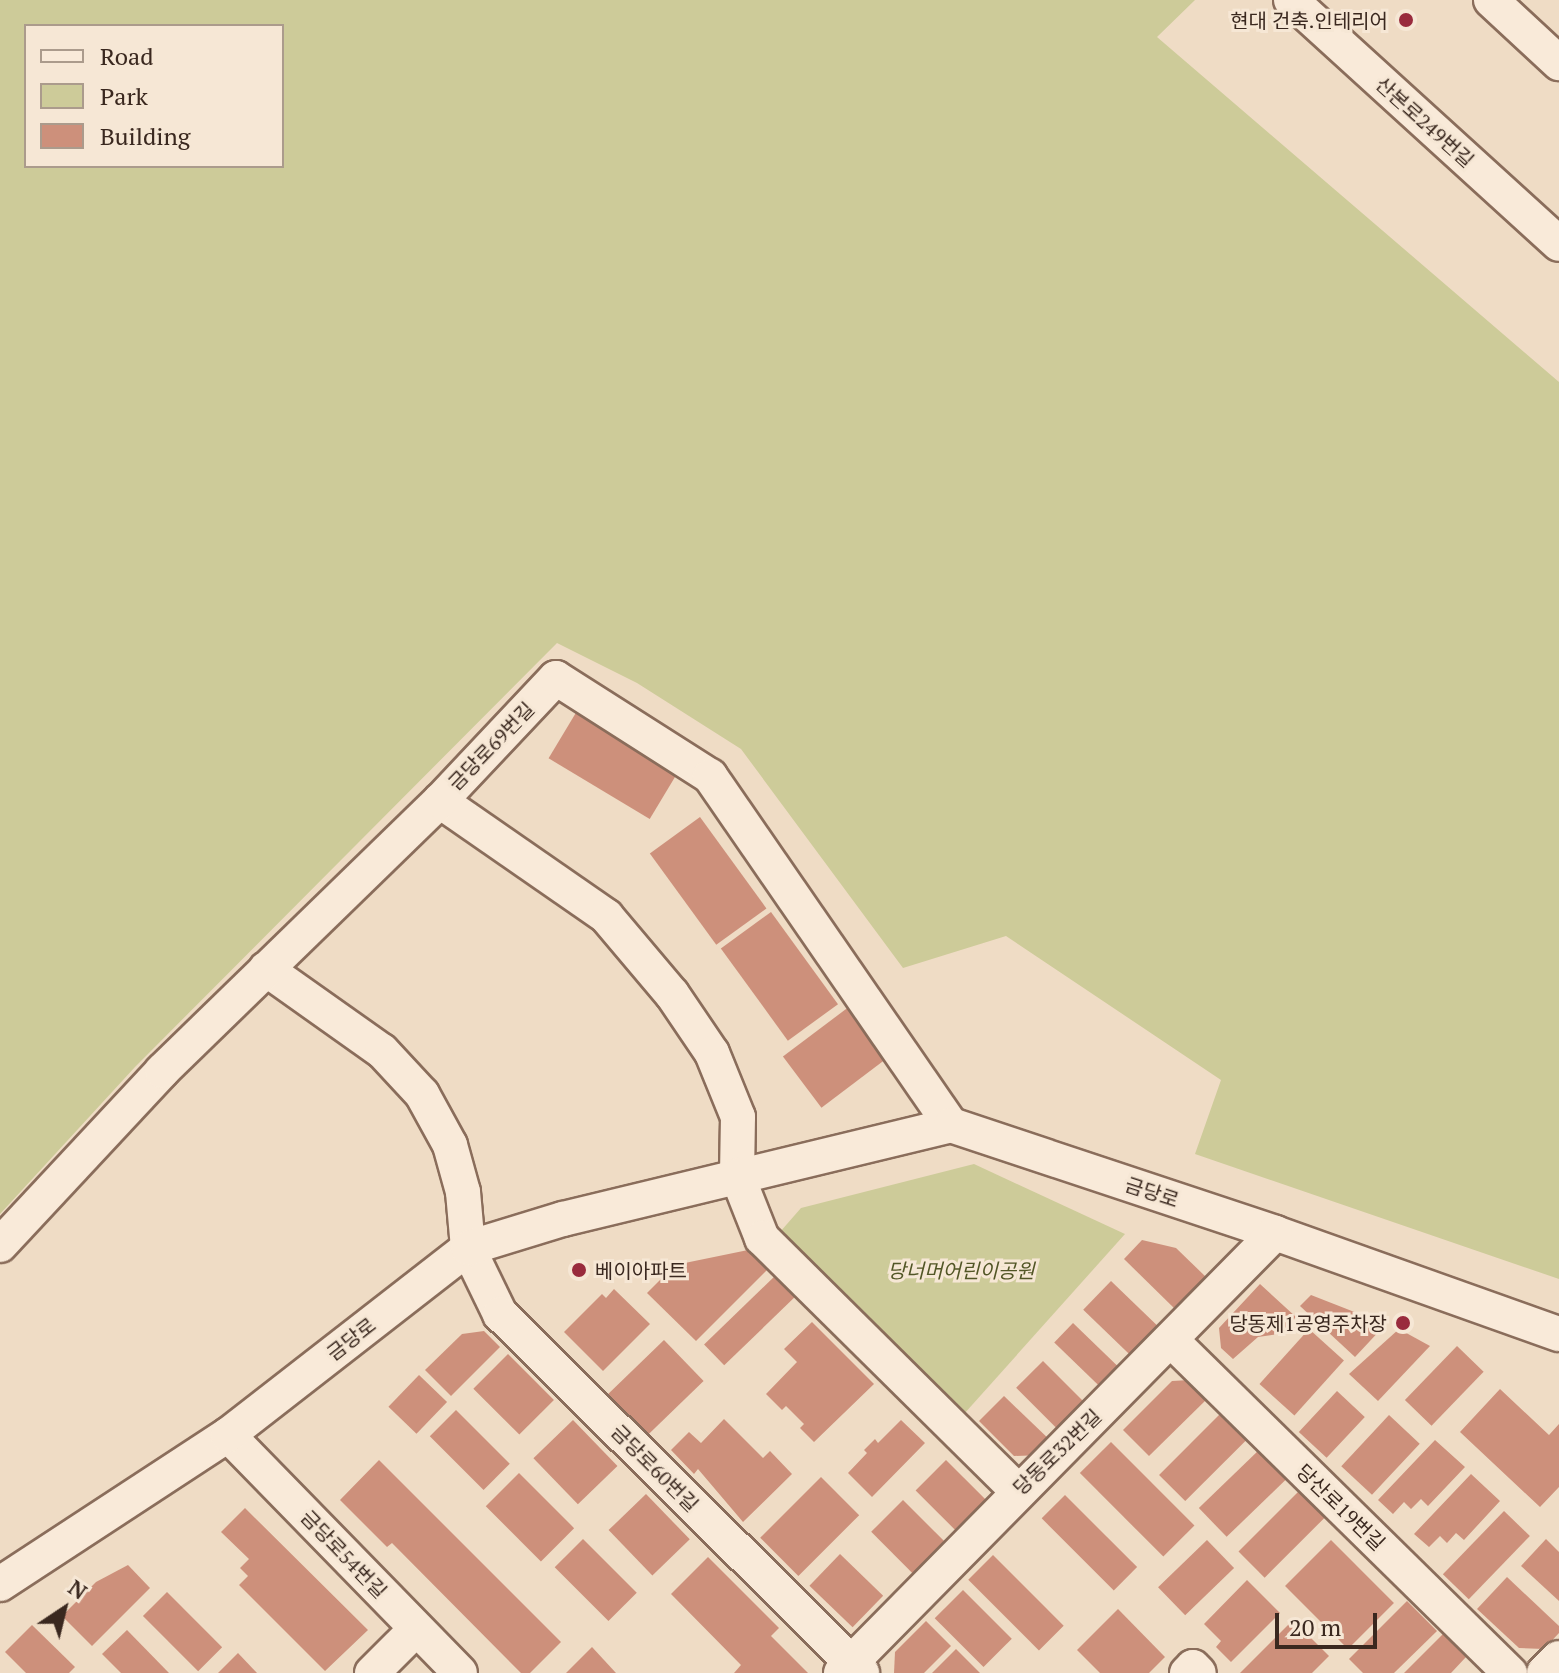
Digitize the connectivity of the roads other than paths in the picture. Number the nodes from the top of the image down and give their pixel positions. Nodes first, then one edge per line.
1 (1291, 0) edge
2 (1491, 0) edge
3 (1559, 63) edge
4 (1559, 244) edge
5 (440, 801) junction
6 (266, 969) junction
7 (951, 1125) junction
8 (737, 1175) junction
9 (1275, 1233) junction
10 (0, 1245) edge
11 (468, 1248) junction
12 (1559, 1334) edge
13 (1172, 1341) junction
14 (228, 1435) junction
15 (1017, 1490) junction
16 (0, 1584) edge
17 (416, 1629) junction
18 (1559, 1658) edge
19 (852, 1669) edge
20 (372, 1673) edge
21 (460, 1673) edge
22 (1510, 1673) edge
23 (1544, 1673) edge

1 - 4 street, 산본로249번길
2 - 3 street
5 - 6 street, 금당로69번길
5 - 7 street, 금당로69번길
5 - 8 street
6 - 10 street, 금당로69번길
6 - 11 street
7 - 8 street, 금당로
7 - 9 street, 금당로
8 - 11 street, 금당로
8 - 15 street
9 - 12 street, 금당로
9 - 13 street, 당동로32번길
11 - 14 street, 금당로
11 - 19 street, 금당로60번길
13 - 15 street, 당동로32번길
13 - 22 street, 당산로19번길
14 - 16 street, 금당로
14 - 17 street, 금당로54번길
15 - 19 street, 당동로32번길
17 - 20 street
17 - 21 street, 금당로54번길
18 - 23 street

